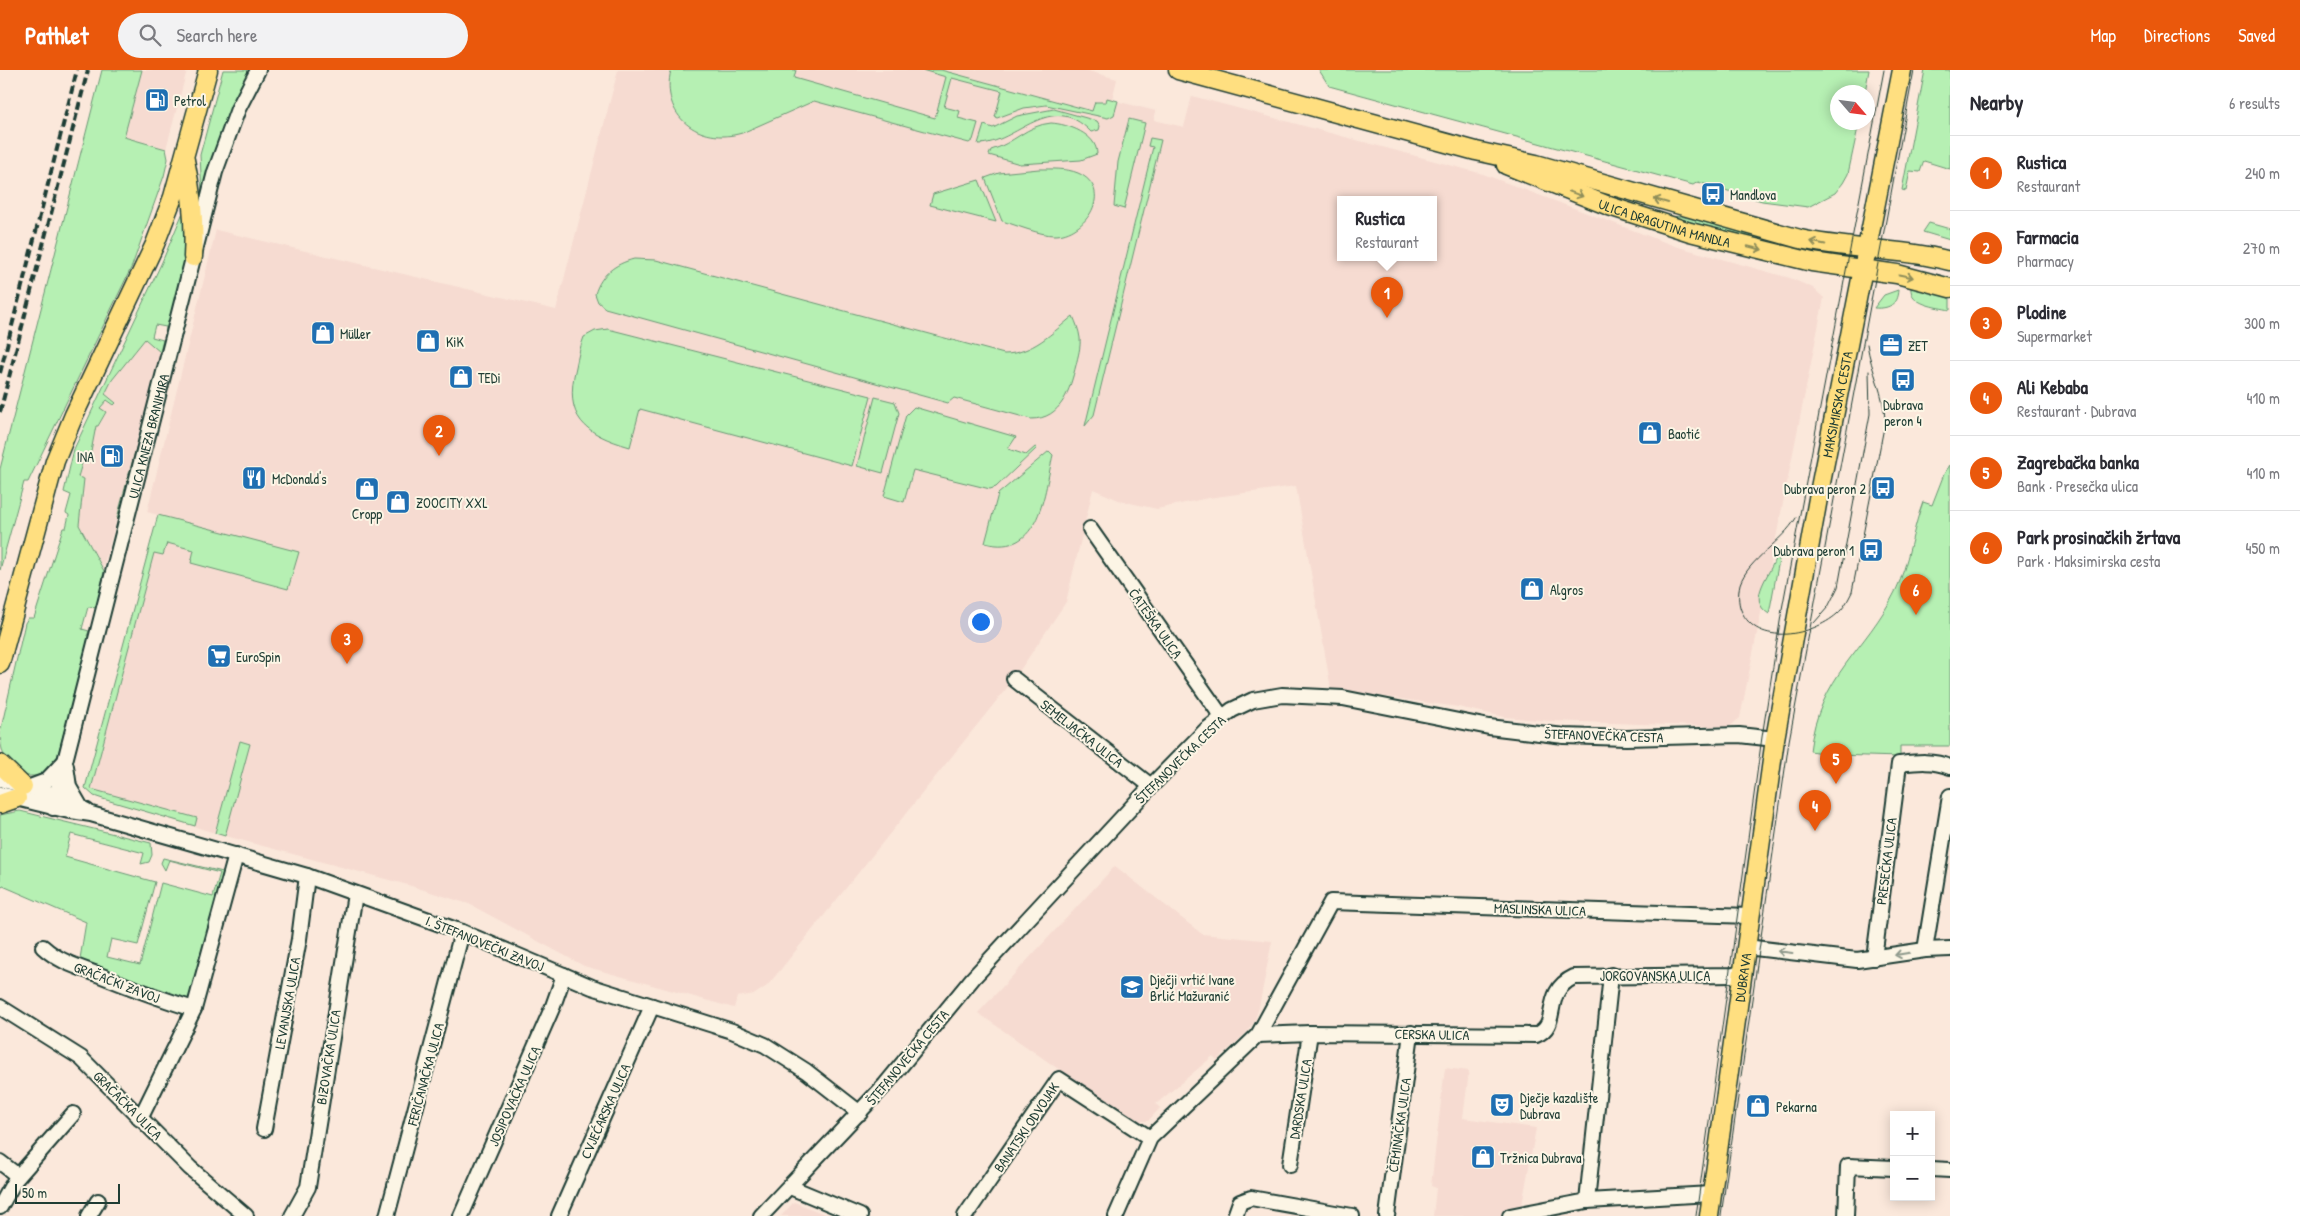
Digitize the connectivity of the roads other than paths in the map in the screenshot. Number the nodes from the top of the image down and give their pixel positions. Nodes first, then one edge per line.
1 (208, 70) edge
2 (258, 70) edge
3 (1178, 70) edge
4 (1902, 70) edge
5 (1476, 151) junction
6 (184, 157) junction
7 (1866, 248) junction
8 (194, 257) junction
9 (1950, 261) edge
10 (1862, 269) junction
11 (1950, 288) edge
12 (1090, 530) dead end
13 (0, 664) edge
14 (1014, 679) dead end
15 (1222, 717) junction
16 (1775, 739) junction
17 (65, 760) junction
18 (0, 764) edge
19 (1950, 767) edge
20 (0, 779) edge
21 (1151, 786) junction
22 (24, 791) junction
23 (0, 794) edge
24 (1950, 796) edge
25 (54, 801) junction
26 (0, 804) edge
27 (86, 810) junction
28 (236, 855) junction
29 (307, 876) junction
30 (355, 894) junction
31 (1750, 916) junction
32 (462, 932) junction
33 (42, 947) dead end
34 (1746, 947) junction
35 (1950, 949) edge
36 (1925, 950) junction
37 (1874, 958) junction
38 (1742, 972) junction
39 (1611, 974) junction
40 (564, 975) junction
41 (1568, 979) joint
42 (652, 1006) junction
43 (0, 1007) edge
44 (194, 1009) junction
45 (1310, 1033) junction
46 (1411, 1033) junction
47 (1258, 1035) junction
48 (860, 1113) junction
49 (73, 1114) dead end
50 (140, 1119) junction
51 (264, 1128) dead end
52 (1150, 1138) junction
53 (0, 1162) edge
54 (1290, 1166) dead end
55 (1890, 1168) edge
56 (1935, 1169) edge
57 (1950, 1170) edge
58 (18, 1176) junction
59 (790, 1187) junction
60 (1711, 1194) junction
61 (98, 1201) dead end
62 (1587, 1201) junction
63 (0, 1207) edge
64 (89, 1216) edge
65 (246, 1216) edge
66 (292, 1216) edge
67 (387, 1216) edge
68 (461, 1216) edge
69 (559, 1216) edge
70 (761, 1216) edge
71 (860, 1216) edge
72 (966, 1216) edge
73 (1116, 1216) edge
74 (1235, 1216) edge
75 (1352, 1216) edge
76 (1387, 1216) edge
77 (1510, 1216) edge
78 (1709, 1216) edge
79 (1846, 1216) edge

1 - 6 main road
2 - 8 street, ULICA KNEZA BRANIMIRA
3 - 5 main road, ULICA DRAGUTINA MANDLA
4 - 7 main road, MAKSIMIRSKA CESTA
7 -> 5 main road, ULICA DRAGUTINA MANDLA
5 -> 10 main road, ULICA DRAGUTINA MANDLA
6 - 8 main road
6 - 13 main road
7 - 9 main road, ULICA DRAGUTINA MANDLA
7 - 10 main road, MAKSIMIRSKA CESTA
8 - 17 street, ULICA KNEZA BRANIMIRA
10 -> 11 main road, ULICA DRAGUTINA MANDLA
10 - 16 main road, MAKSIMIRSKA CESTA
12 - 15 street, ČATEŠKA ULICA
14 - 21 street, SEMELJAČKA ULICA
15 - 16 street, ŠTEFANOVEČKA CESTA
15 - 21 street, ŠTEFANOVEČKA CESTA
16 - 31 main road, DUBRAVA
17 - 22 street
17 - 25 street, ULICA KNEZA BRANIMIRA
17 - 27 street
18 - 22 main road
19 - 37 street, PRESEČKA ULICA
20 - 22 street, I. ŠTEFANOVEČKI ZAVOJ
21 - 48 street, ŠTEFANOVEČKA CESTA
22 - 23 street, I. ŠTEFANOVEČKI ZAVOJ
22 - 25 street, I. ŠTEFANOVEČKI ZAVOJ
22 - 26 main road
24 - 36 street
25 - 27 street, I. ŠTEFANOVEČKI ZAVOJ
27 - 28 street, I. ŠTEFANOVEČKI ZAVOJ
28 - 29 street, I. ŠTEFANOVEČKI ZAVOJ
28 - 44 street
29 - 30 street, I. ŠTEFANOVEČKI ZAVOJ
29 - 51 street, LEVANJSKA ULICA
30 - 32 street, I. ŠTEFANOVEČKI ZAVOJ
30 - 66 street, BIZOVAČKA ULICA
31 - 34 main road, DUBRAVA
31 - 47 street, MASLINSKA ULICA
32 - 40 street, I. ŠTEFANOVEČKI ZAVOJ
32 - 67 street, FERIČANAČKA ULICA
33 - 44 street, GRAČAČKI ZAVOJ
37 -> 34 street
34 - 38 main road, DUBRAVA
35 - 36 street
36 -> 37 street
38 - 39 street, JORGOVANSKA ULICA
38 - 60 main road, DUBRAVA
39 - 41 street, JORGOVANSKA ULICA
39 - 62 street
40 - 42 street, I. ŠTEFANOVEČKI ZAVOJ
40 - 68 street, JOSIPOVAČKA ULICA
41 - 46 street, CERSKA ULICA
42 - 48 street, I. ŠTEFANOVEČKI ZAVOJ
42 - 69 street, CVJEĆARSKA ULICA
43 - 50 street, GRAČAČKA ULICA
44 - 50 street
45 - 46 street, CERSKA ULICA
45 - 47 street, CERSKA ULICA
45 - 54 street, DARDSKA ULICA
46 - 76 street, ČEMINAČKA ULICA
47 - 52 street
48 - 59 street, ŠTEFANOVEČKA CESTA
49 - 58 street
50 - 65 street, GRAČAČKA ULICA
52 - 72 street, BANATSKI ODVOJAK
52 - 73 street
53 - 58 street
55 - 79 street
56 - 57 street
58 - 63 street
59 - 70 street, ŠTEFANOVEČKA CESTA
59 - 71 street
60 - 62 street
60 - 78 main road, DUBRAVA
61 - 64 street
62 - 77 street
74 - 75 street

